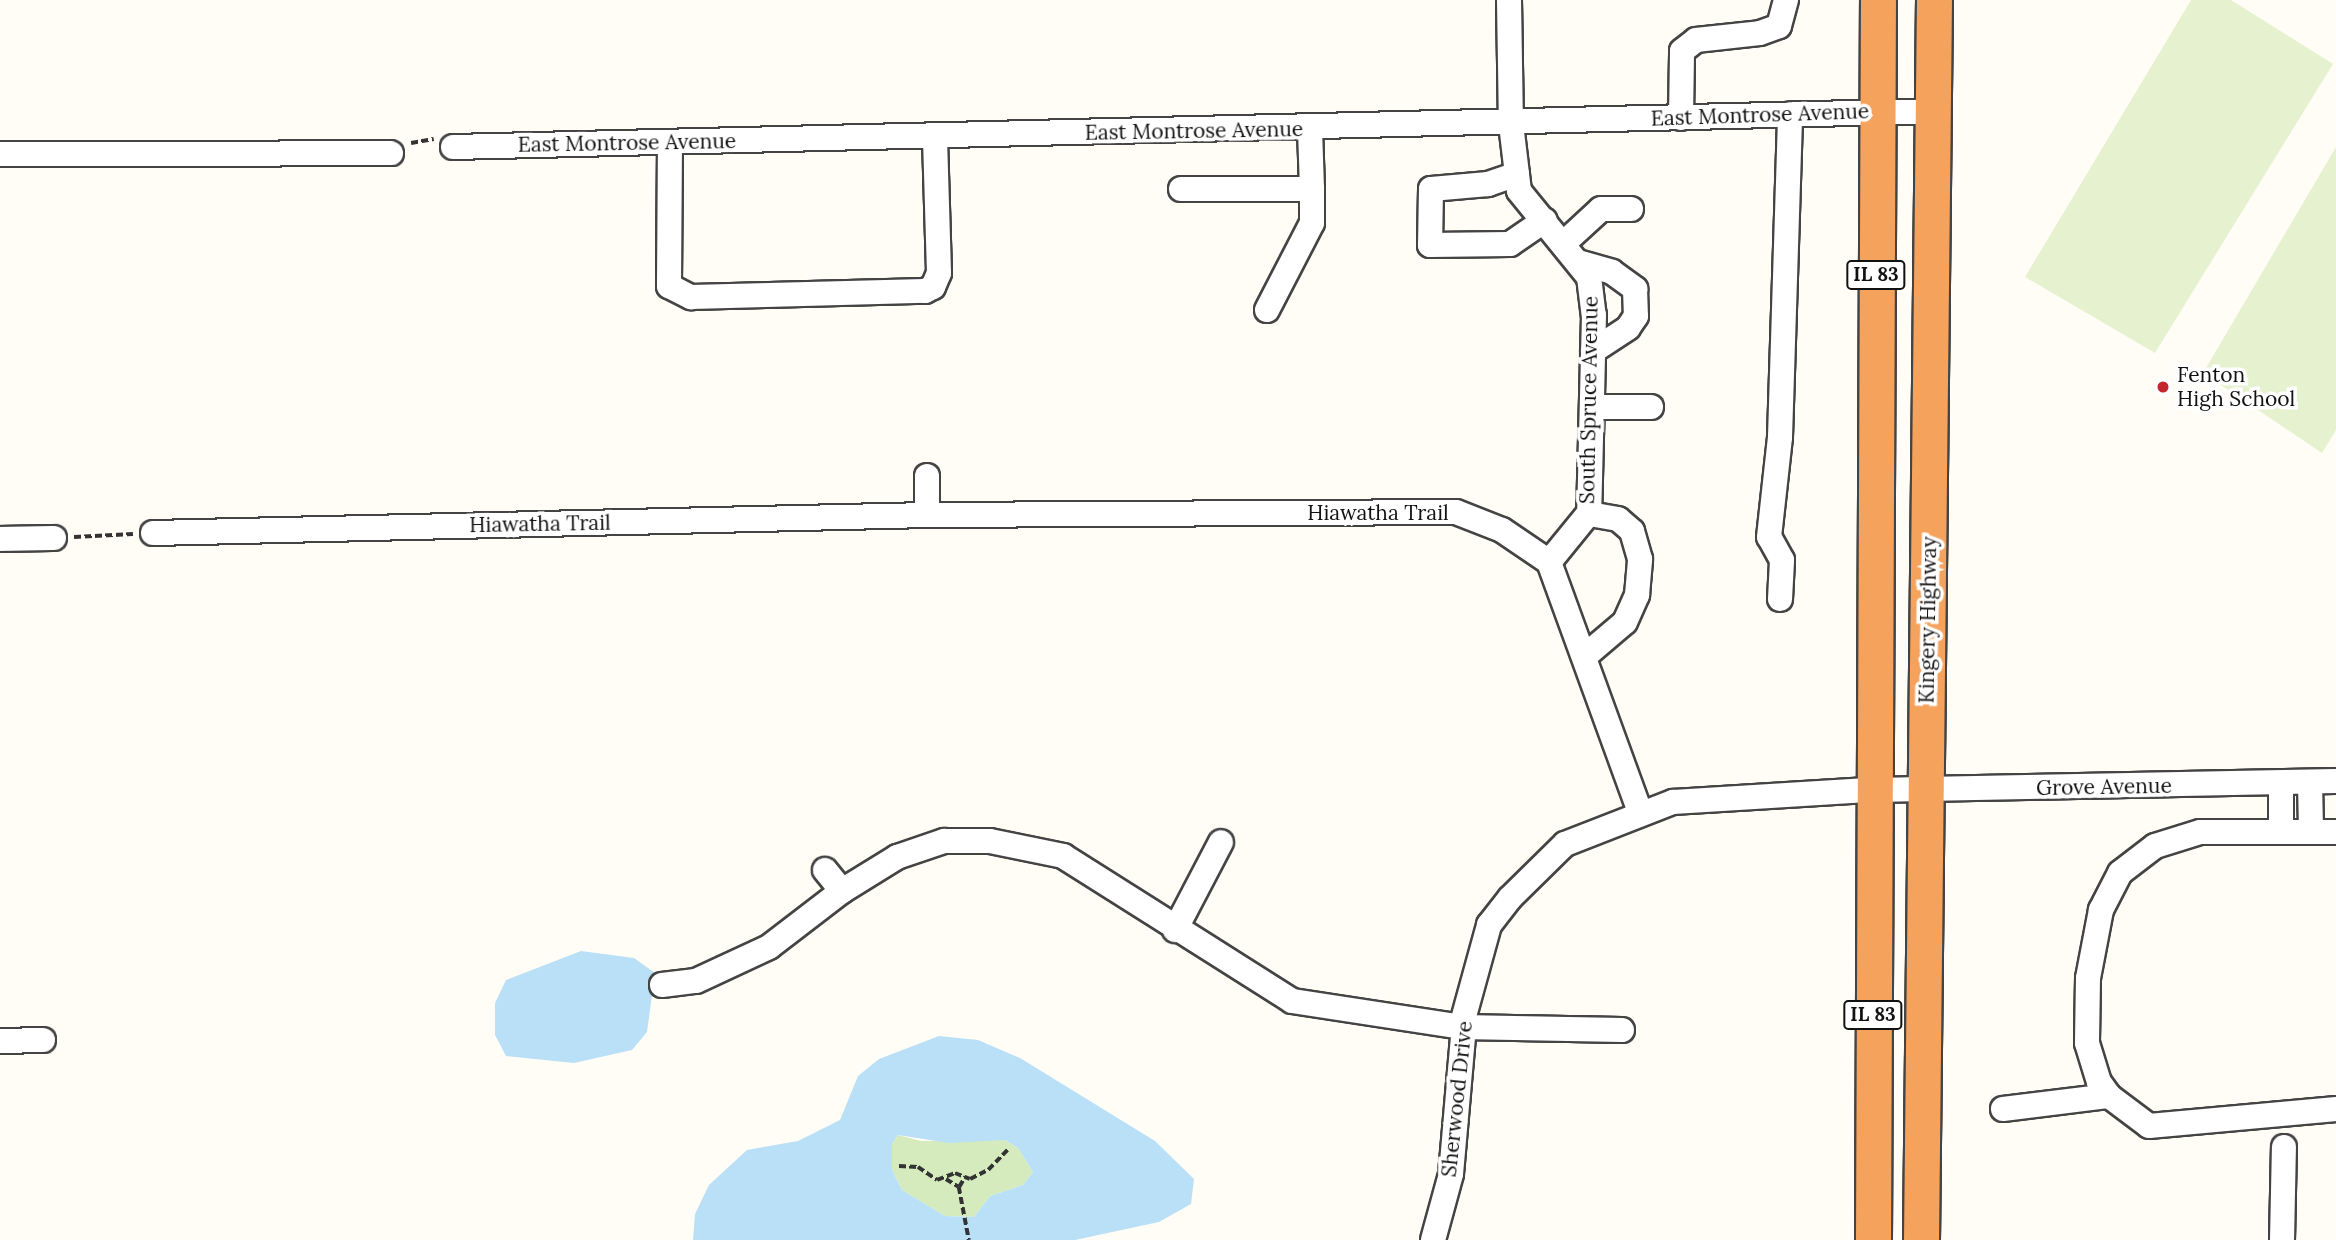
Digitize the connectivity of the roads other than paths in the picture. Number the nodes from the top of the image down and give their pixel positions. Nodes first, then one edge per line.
1 (1509, 0) edge
2 (1786, 0) edge
3 (1878, 0) edge
4 (1934, 0) edge
5 (1877, 111) junction
6 (1934, 111) junction
7 (1790, 114) junction
8 (1681, 118) junction
9 (1511, 124) junction
10 (1310, 128) junction
11 (935, 136) junction
12 (670, 142) junction
13 (453, 147) road end
14 (391, 152) road end
15 (0, 154) edge
16 (1517, 174) junction
17 (1181, 189) dead end
18 (1312, 189) junction
19 (1631, 209) dead end
20 (1545, 220) junction
21 (1571, 253) junction
22 (1266, 310) dead end
23 (1593, 351) junction
24 (1592, 407) junction
25 (1651, 407) dead end
26 (927, 476) dead end
27 (1589, 514) junction
28 (928, 515) junction
29 (153, 533) road end
30 (54, 538) road end
31 (0, 539) edge
32 (1549, 562) junction
33 (1780, 598) dead end
34 (1585, 656) junction
35 (2336, 781) edge
36 (2310, 782) junction
37 (2281, 783) junction
38 (1872, 790) junction
39 (1926, 792) junction
40 (1640, 812) junction
41 (2281, 829) junction
42 (2311, 830) junction
43 (2336, 831) edge
44 (1221, 842) dead end
45 (825, 870) dead end
46 (842, 891) junction
47 (1175, 930) junction
48 (662, 985) dead end
49 (1463, 1026) junction
50 (1622, 1030) dead end
51 (43, 1040) dead end
52 (0, 1041) edge
53 (2109, 1096) junction
54 (2003, 1109) dead end
55 (2336, 1109) edge
56 (2284, 1147) dead end
57 (1433, 1240) edge
58 (1873, 1240) edge
59 (1922, 1240) edge
60 (2283, 1240) edge

1 - 9 street, South Spruce Avenue
2 - 8 street
3 - 5 highway, IL 83
4 - 6 highway, Kingery Highway / IL 83
5 - 6 street, East Montrose Avenue
5 - 7 street, East Montrose Avenue
5 - 38 highway, IL 83
6 - 39 highway, Kingery Highway / IL 83
7 - 8 street, East Montrose Avenue
7 - 33 street
8 - 9 street, East Montrose Avenue
9 - 10 street, East Montrose Avenue
9 - 16 street, South Spruce Avenue
10 - 11 street, East Montrose Avenue
10 - 18 street
11 - 12 street, East Montrose Avenue
11 - 12 street
12 - 13 street, East Montrose Avenue
14 - 15 street
16 - 20 street, South Spruce Avenue
16 - 20 street
17 - 18 street
18 - 22 street
19 - 21 street
20 - 21 street, South Spruce Avenue
21 - 23 street, South Spruce Avenue
21 - 23 street
23 - 24 street, South Spruce Avenue
24 - 25 street
24 - 27 street, South Spruce Avenue
26 - 28 street
27 - 32 street, South Spruce Avenue
27 - 34 street
28 - 29 street, Hiawatha Trail
28 - 32 street, Hiawatha Trail
30 - 31 street
32 - 34 street
34 - 40 street
35 - 36 street, Grove Avenue
36 - 37 street, Grove Avenue
36 - 42 street
37 - 39 street, Grove Avenue
37 - 41 street
38 - 39 street, Grove Avenue
38 - 40 street, Sherwood Drive
38 - 58 highway, IL 83
39 - 59 highway, Kingery Highway / IL 83
40 - 49 street, Sherwood Drive
41 - 42 street
41 - 53 street
42 - 43 street
44 - 47 street
45 - 46 street
46 - 47 street
46 - 48 street
47 - 49 street
49 - 50 street
49 - 57 street, Sherwood Drive
51 - 52 street
53 - 54 street
53 - 55 street
56 - 60 street

